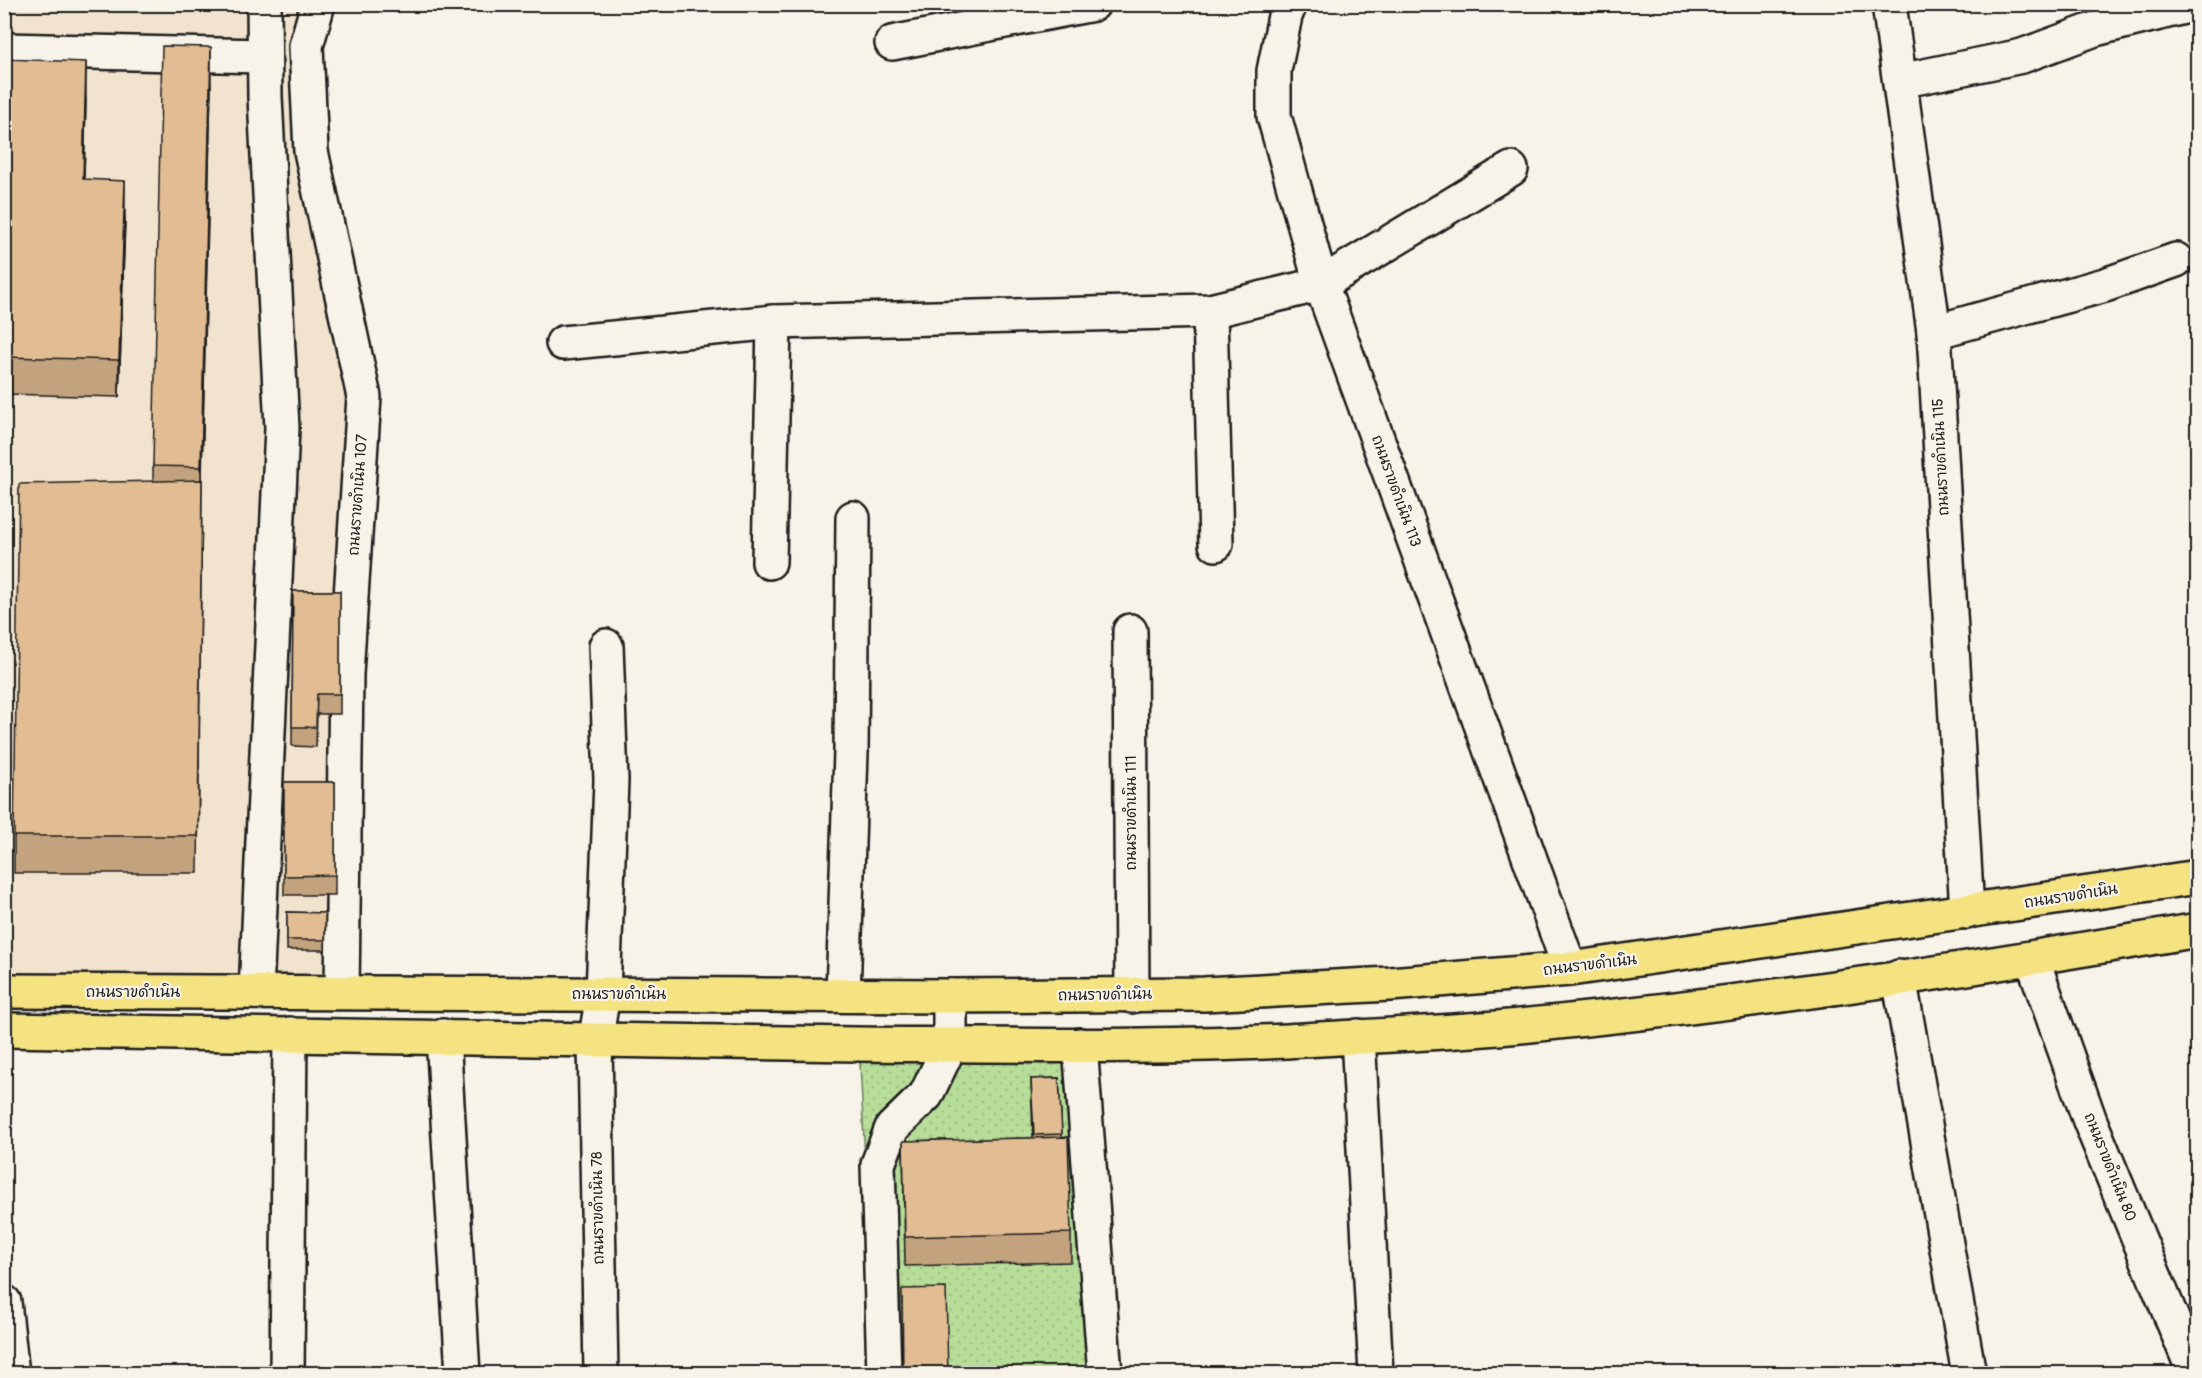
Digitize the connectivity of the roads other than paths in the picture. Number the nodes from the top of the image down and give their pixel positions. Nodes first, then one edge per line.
1 (264, 4) edge
2 (318, 4) edge
3 (1093, 4) edge
4 (1290, 4) edge
5 (1889, 4) edge
6 (2196, 4) edge
7 (892, 43) dead end
8 (4, 50) edge
9 (263, 56) junction
10 (1900, 81) junction
11 (1511, 169) dead end
12 (2176, 260) dead end
13 (1321, 284) junction
14 (1210, 311) junction
15 (774, 322) junction
16 (1934, 332) junction
17 (563, 343) dead end
18 (853, 518) dead end
19 (1216, 544) dead end
20 (769, 562) dead end
21 (1130, 631) dead end
22 (606, 646) dead end
23 (2198, 877) edge
24 (1967, 912) junction
25 (2197, 930) edge
26 (2198, 935) edge
27 (2032, 958) junction
28 (1570, 969) junction
29 (1899, 977) junction
30 (4, 992) edge
31 (256, 992) junction
32 (342, 992) junction
33 (603, 994) junction
34 (1204, 994) junction
35 (843, 995) junction
36 (950, 996) junction
37 (1132, 996) junction
38 (4, 1030) edge
39 (290, 1034) junction
40 (443, 1036) junction
41 (1358, 1036) junction
42 (1208, 1042) junction
43 (595, 1043) junction
44 (950, 1045) junction
45 (1080, 1045) junction
46 (4, 1302) edge
47 (12, 1374) edge
48 (287, 1374) edge
49 (464, 1374) edge
50 (601, 1374) edge
51 (884, 1374) edge
52 (1105, 1374) edge
53 (1376, 1374) edge
54 (1969, 1374) edge
55 (2195, 1374) edge

1 - 9 street
2 - 32 street, ถนนราขดำเนิน 107
3 - 7 street
4 - 13 street, ถนนราขดำเนิน 113
5 - 10 street, ถนนราขดำเนิน 115
6 - 10 street
8 - 9 street
9 - 31 street
10 - 16 street, ถนนราขดำเนิน 115
11 - 13 street
12 - 16 street
13 - 14 street
13 - 28 street, ถนนราขดำเนิน 113
14 - 15 street
14 - 19 street
15 - 17 street
15 - 20 street
16 - 24 street, ถนนราขดำเนิน 115
18 - 35 street
21 - 37 street, ถนนราขดำเนิน 111
22 - 33 street, ถนนราขดำเนิน 78
23 - 24 main road, ถนนราขดำเนิน
24 - 28 main road, ถนนราขดำเนิน
25 - 26 street
25 - 27 main road
27 - 29 main road
27 - 55 street, ถนนราขดำเนิน 80
28 - 34 main road, ถนนราขดำเนิน
29 - 41 main road
29 - 54 street
30 - 31 main road, ถนนราขดำเนิน
31 - 32 main road, ถนนราขดำเนิน
32 - 33 main road, ถนนราขดำเนิน
33 - 35 main road, ถนนราขดำเนิน
33 - 43 street, ถนนราขดำเนิน 78
34 - 37 main road, ถนนราขดำเนิน
34 - 42 main road
35 - 36 main road, ถนนราขดำเนิน
36 - 37 main road, ถนนราขดำเนิน
36 - 44 street
38 - 39 main road
39 - 40 main road
39 - 48 street
40 - 43 main road
40 - 49 street
41 - 42 main road
41 - 53 street
42 - 45 main road
43 - 44 main road
43 - 50 street, ถนนราขดำเนิน 78
44 - 45 main road
44 - 51 street
45 - 52 street
46 - 47 street

